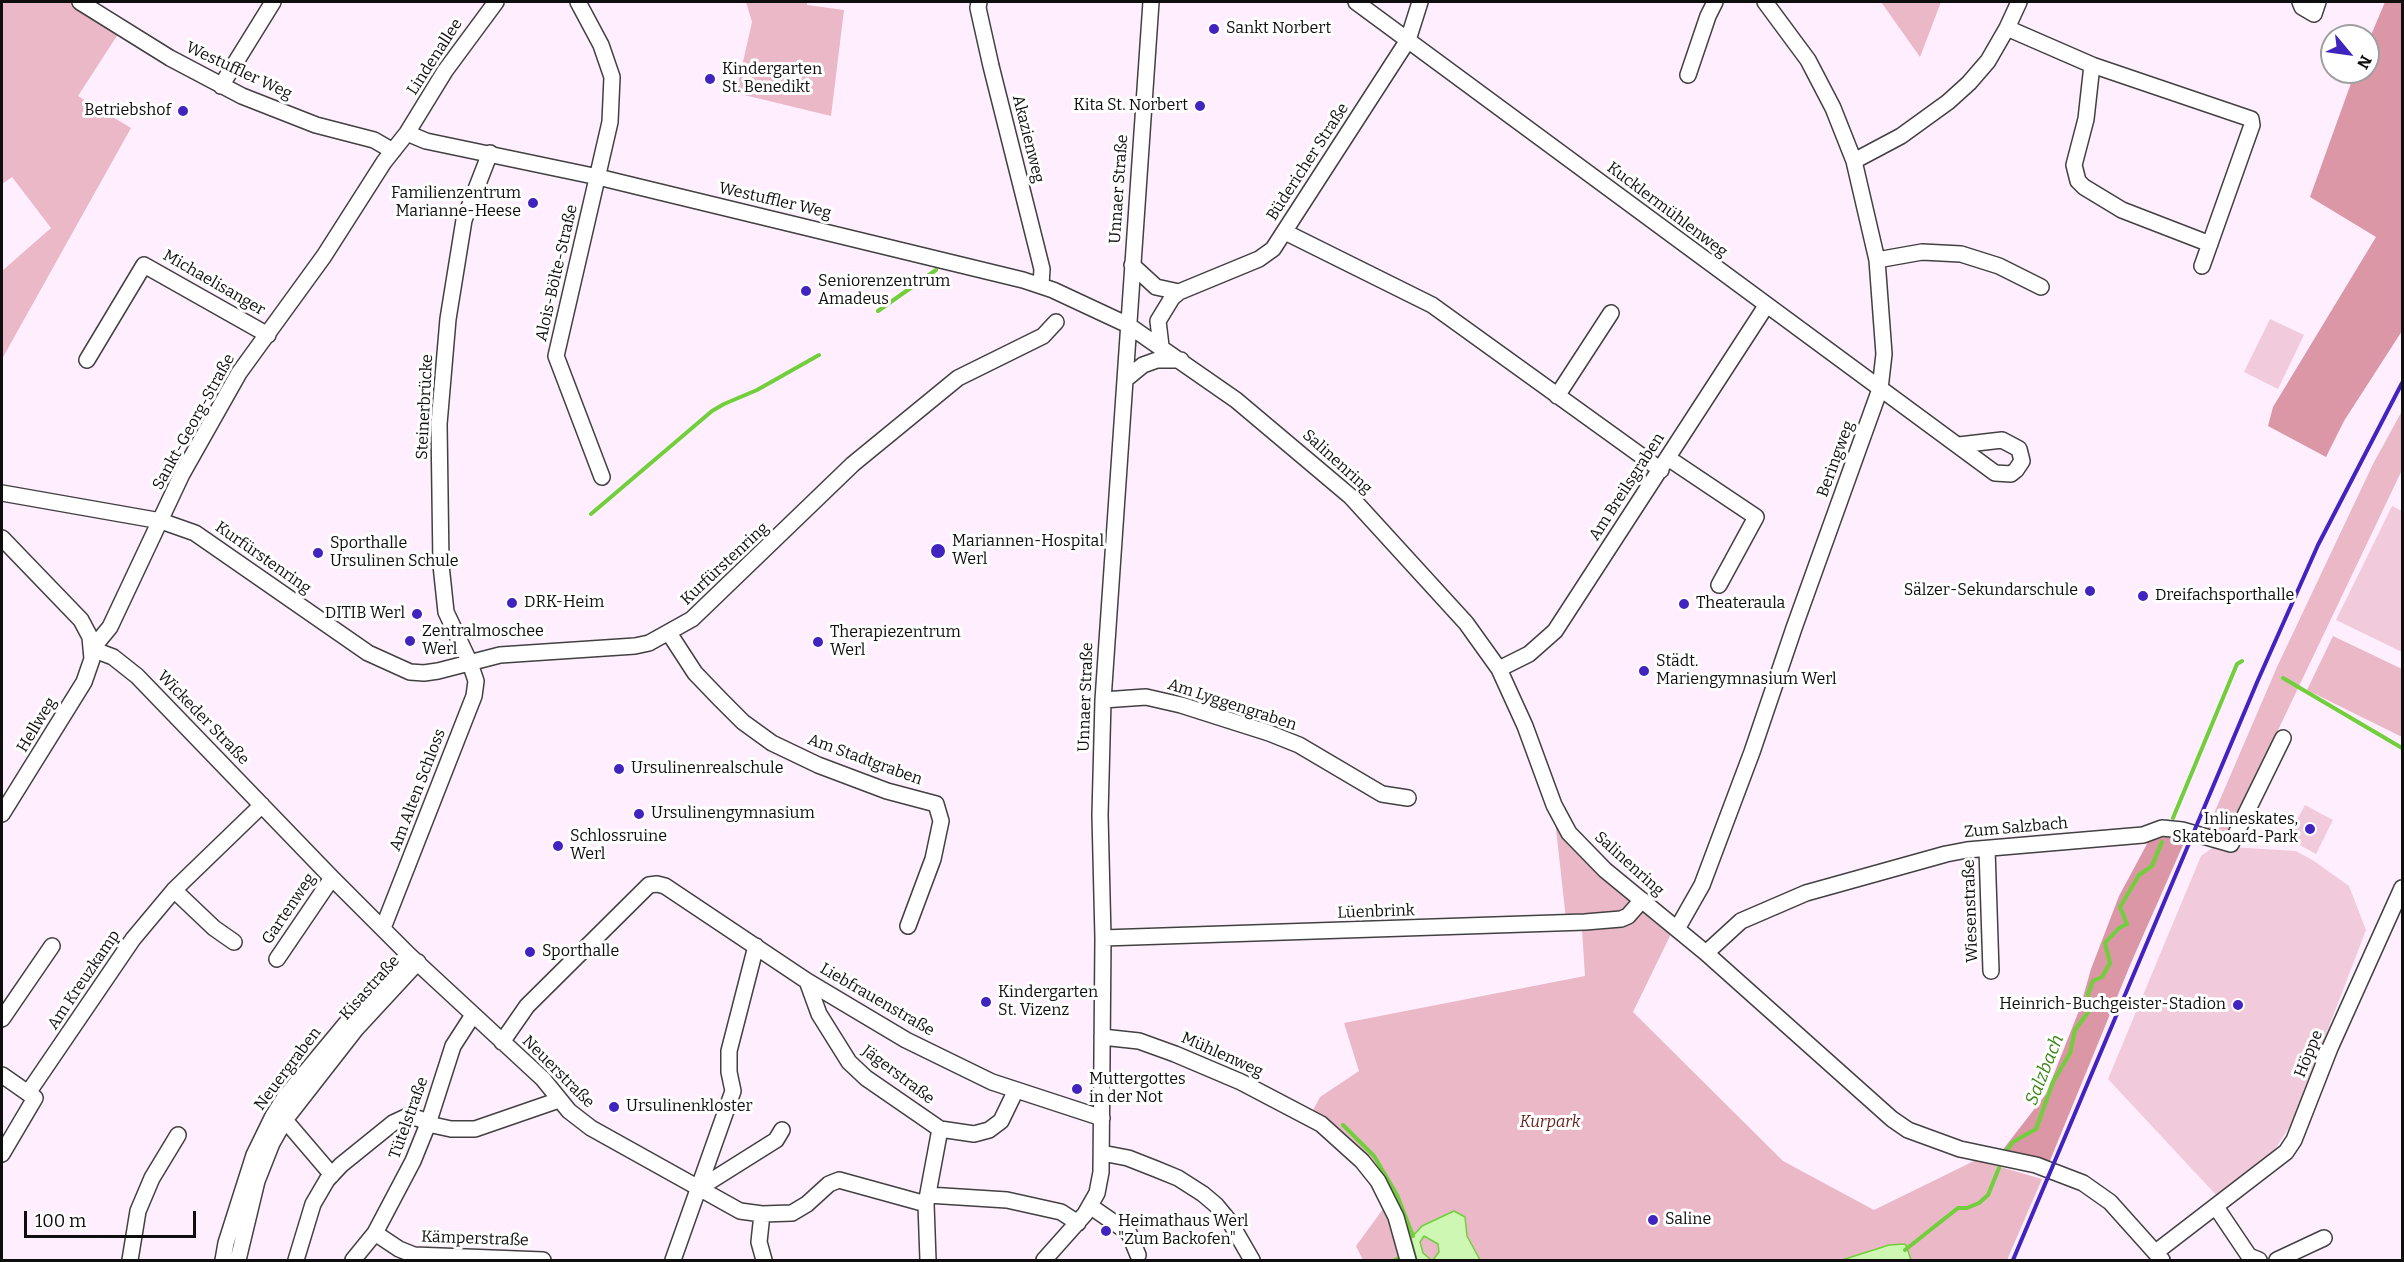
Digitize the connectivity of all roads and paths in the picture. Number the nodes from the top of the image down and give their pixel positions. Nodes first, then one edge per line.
1 (80, 2) edge
2 (273, 2) edge
3 (496, 2) edge
4 (578, 2) edge
5 (979, 2) edge
6 (1151, 2) edge
7 (1356, 2) edge
8 (1420, 2) edge
9 (1715, 2) edge
10 (1765, 2) edge
11 (2019, 2) edge
12 (2300, 2) edge
13 (2318, 2) edge
14 (2007, 28) junction
15 (1408, 40) junction
16 (2092, 65) junction
17 (1688, 75) dead end
18 (221, 86) junction
19 (407, 133) junction
20 (393, 151) junction
21 (490, 153) junction
22 (1854, 161) junction
23 (598, 177) junction
24 (1285, 232) junction
25 (2210, 244) junction
26 (1877, 260) junction
27 (1132, 265) junction
28 (2202, 266) dead end
29 (1041, 285) junction
30 (2041, 287) dead end
31 (1179, 292) junction
32 (1766, 306) junction
33 (1611, 313) dead end
34 (1056, 322) dead end
35 (1128, 325) junction
36 (268, 335) junction
37 (1161, 346) junction
38 (87, 360) dead end
39 (1181, 360) junction
40 (1126, 379) junction
41 (1880, 389) junction
42 (1557, 396) junction
43 (1959, 445) dead end
44 (1664, 464) junction
45 (602, 477) dead end
46 (2, 493) edge
47 (161, 521) junction
48 (2, 538) edge
49 (1719, 585) dead end
50 (669, 633) junction
51 (92, 649) junction
52 (470, 663) junction
53 (1499, 669) junction
54 (1103, 700) junction
55 (2283, 738) dead end
56 (1408, 798) dead end
57 (262, 805) junction
58 (2, 814) edge
59 (1987, 849) junction
60 (332, 878) junction
61 (2403, 888) edge
62 (174, 890) junction
63 (1642, 900) junction
64 (908, 926) dead end
65 (383, 928) junction
66 (1677, 929) junction
67 (1103, 938) junction
68 (234, 942) dead end
69 (52, 946) dead end
70 (756, 946) junction
71 (1706, 953) junction
72 (413, 958) junction
73 (277, 959) dead end
74 (1991, 971) dead end
75 (807, 981) junction
76 (473, 1015) junction
77 (2, 1019) edge
78 (1102, 1037) junction
79 (502, 1042) junction
80 (2, 1075) edge
81 (1016, 1090) junction
82 (32, 1096) junction
83 (559, 1100) junction
84 (1102, 1118) junction
85 (285, 1120) junction
86 (428, 1124) junction
87 (782, 1130) dead end
88 (940, 1130) junction
89 (178, 1136) dead end
90 (1102, 1153) junction
91 (2, 1154) edge
92 (332, 1175) junction
93 (698, 1189) junction
94 (927, 1200) junction
95 (1090, 1206) junction
96 (2216, 1207) junction
97 (762, 1215) junction
98 (1078, 1223) junction
99 (375, 1233) junction
100 (2324, 1238) dead end
101 (1138, 1255) dead end
102 (2159, 1256) edge
103 (130, 1260) edge
104 (223, 1260) edge
105 (238, 1260) edge
106 (296, 1260) edge
107 (353, 1260) edge
108 (536, 1260) edge
109 (673, 1260) edge
110 (764, 1260) edge
111 (928, 1260) edge
112 (1044, 1260) edge
113 (1252, 1260) edge
114 (1408, 1260) edge
115 (2259, 1260) edge
116 (2277, 1260) edge

1 - 18 street, Westuffler Weg
2 - 18 street
3 - 19 street, Lindenallee
4 - 23 street, Alois-Bölte-Straße
5 - 29 street, Akazienweg
6 - 27 street, Unnaer Straße
7 - 15 street, Kucklermühlenweg
8 - 15 street, Büdericher Straße
9 - 17 street
10 - 22 street, Beringweg
11 - 14 street
12 - 13 street
14 - 16 street
14 - 22 street
15 - 24 street, Büdericher Straße
15 - 32 street, Kucklermühlenweg
16 - 25 street
16 - 25 street
18 - 20 street, Westuffler Weg
19 - 20 street, Sankt-Georg-Straße
19 - 21 street, Westuffler Weg
20 - 36 street, Sankt-Georg-Straße
21 - 23 street, Westuffler Weg
21 - 52 street, Steinerbrücke
22 - 26 street, Beringweg
23 - 29 street, Westuffler Weg
23 - 45 street, Alois-Bölte-Straße
24 - 31 street, Büdericher Straße
24 - 42 street
25 - 28 street
26 - 30 street
26 - 41 street, Beringweg
27 - 31 street
27 - 35 street, Unnaer Straße
29 - 35 street, Westuffler Weg
31 - 37 street
32 - 41 street, Kucklermühlenweg
32 - 44 street, Am Breilsgraben
33 - 42 street
34 - 50 street, Kurfürstenring
35 - 37 street, Salinenring
35 - 40 street, Unnaer Straße
36 - 38 street, Michaelisanger
36 - 47 street, Sankt-Georg-Straße
37 - 39 street, Salinenring
39 - 40 street
39 - 53 street, Salinenring
40 - 54 street, Unnaer Straße
41 - 43 street, Kucklermühlenweg
41 - 66 street, Beringweg
42 - 44 street
44 - 49 street
44 - 53 street, Am Breilsgraben
46 - 47 street, Kurfürstenring
47 - 51 street, Sankt-Georg-Straße
47 - 52 street, Kurfürstenring
48 - 51 street
50 - 52 street, Kurfürstenring
50 - 64 street, Am Stadtgraben
51 - 57 street, Wickeder Straße
51 - 58 street, Hellweg
52 - 65 street, Am Alten Schloss
53 - 63 street, Salinenring
54 - 56 street, Am Lyggengraben
54 - 67 street, Unnaer Straße
55 - 59 street, Zum Salzbach
57 - 60 street, Wickeder Straße
57 - 62 street, Am Kreuzkamp
59 - 71 street, Zum Salzbach
59 - 74 street, Wiesenstraße
60 - 65 street, Wickeder Straße
60 - 73 street, Gartenweg
61 - 96 street, Höppe
62 - 68 street
62 - 82 street, Am Kreuzkamp
63 - 66 street, Salinenring
63 - 67 street, Lüenbrink
65 - 72 street, Neuerstraße
66 - 71 street, Salinenring
67 - 78 street, Unnaer Straße
69 - 77 street
70 - 75 street, Liebfrauenstraße
70 - 79 street, Liebfrauenstraße
70 - 93 street
71 - 102 street, Salinenring
72 - 76 street, Neuerstraße
72 - 85 street, Kisastraße
72 - 104 street, Neuergraben
75 - 81 street, Liebfrauenstraße
75 - 88 street, Jägerstraße
76 - 79 street, Neuerstraße
76 - 86 street, Tütelstraße
78 - 84 street, Unnaer Straße
78 - 114 street, Mühlenweg
79 - 83 street, Neuerstraße
80 - 82 street
81 - 84 street, Liebfrauenstraße
81 - 88 street
82 - 91 street, Am Kreuzkamp
83 - 86 street
83 - 93 street, Neuerstraße
84 - 90 street, Unnaer Straße
85 - 92 street
85 - 105 street, Kisastraße
86 - 92 street
86 - 99 street, Tütelstraße
87 - 93 street
88 - 94 street
89 - 103 street
90 - 95 street, Unnaer Straße
90 - 113 street
92 - 106 street
93 - 97 street, Neuerstraße
93 - 109 street
94 - 97 street, Neuerstraße
94 - 98 street
94 - 111 street
95 - 98 street, Unnaer Straße
95 - 101 street
96 - 102 street, Höppe
96 - 115 street
97 - 110 street
98 - 112 street, Unnaer Straße
99 - 107 street
99 - 108 street, Kämperstraße
100 - 116 street

